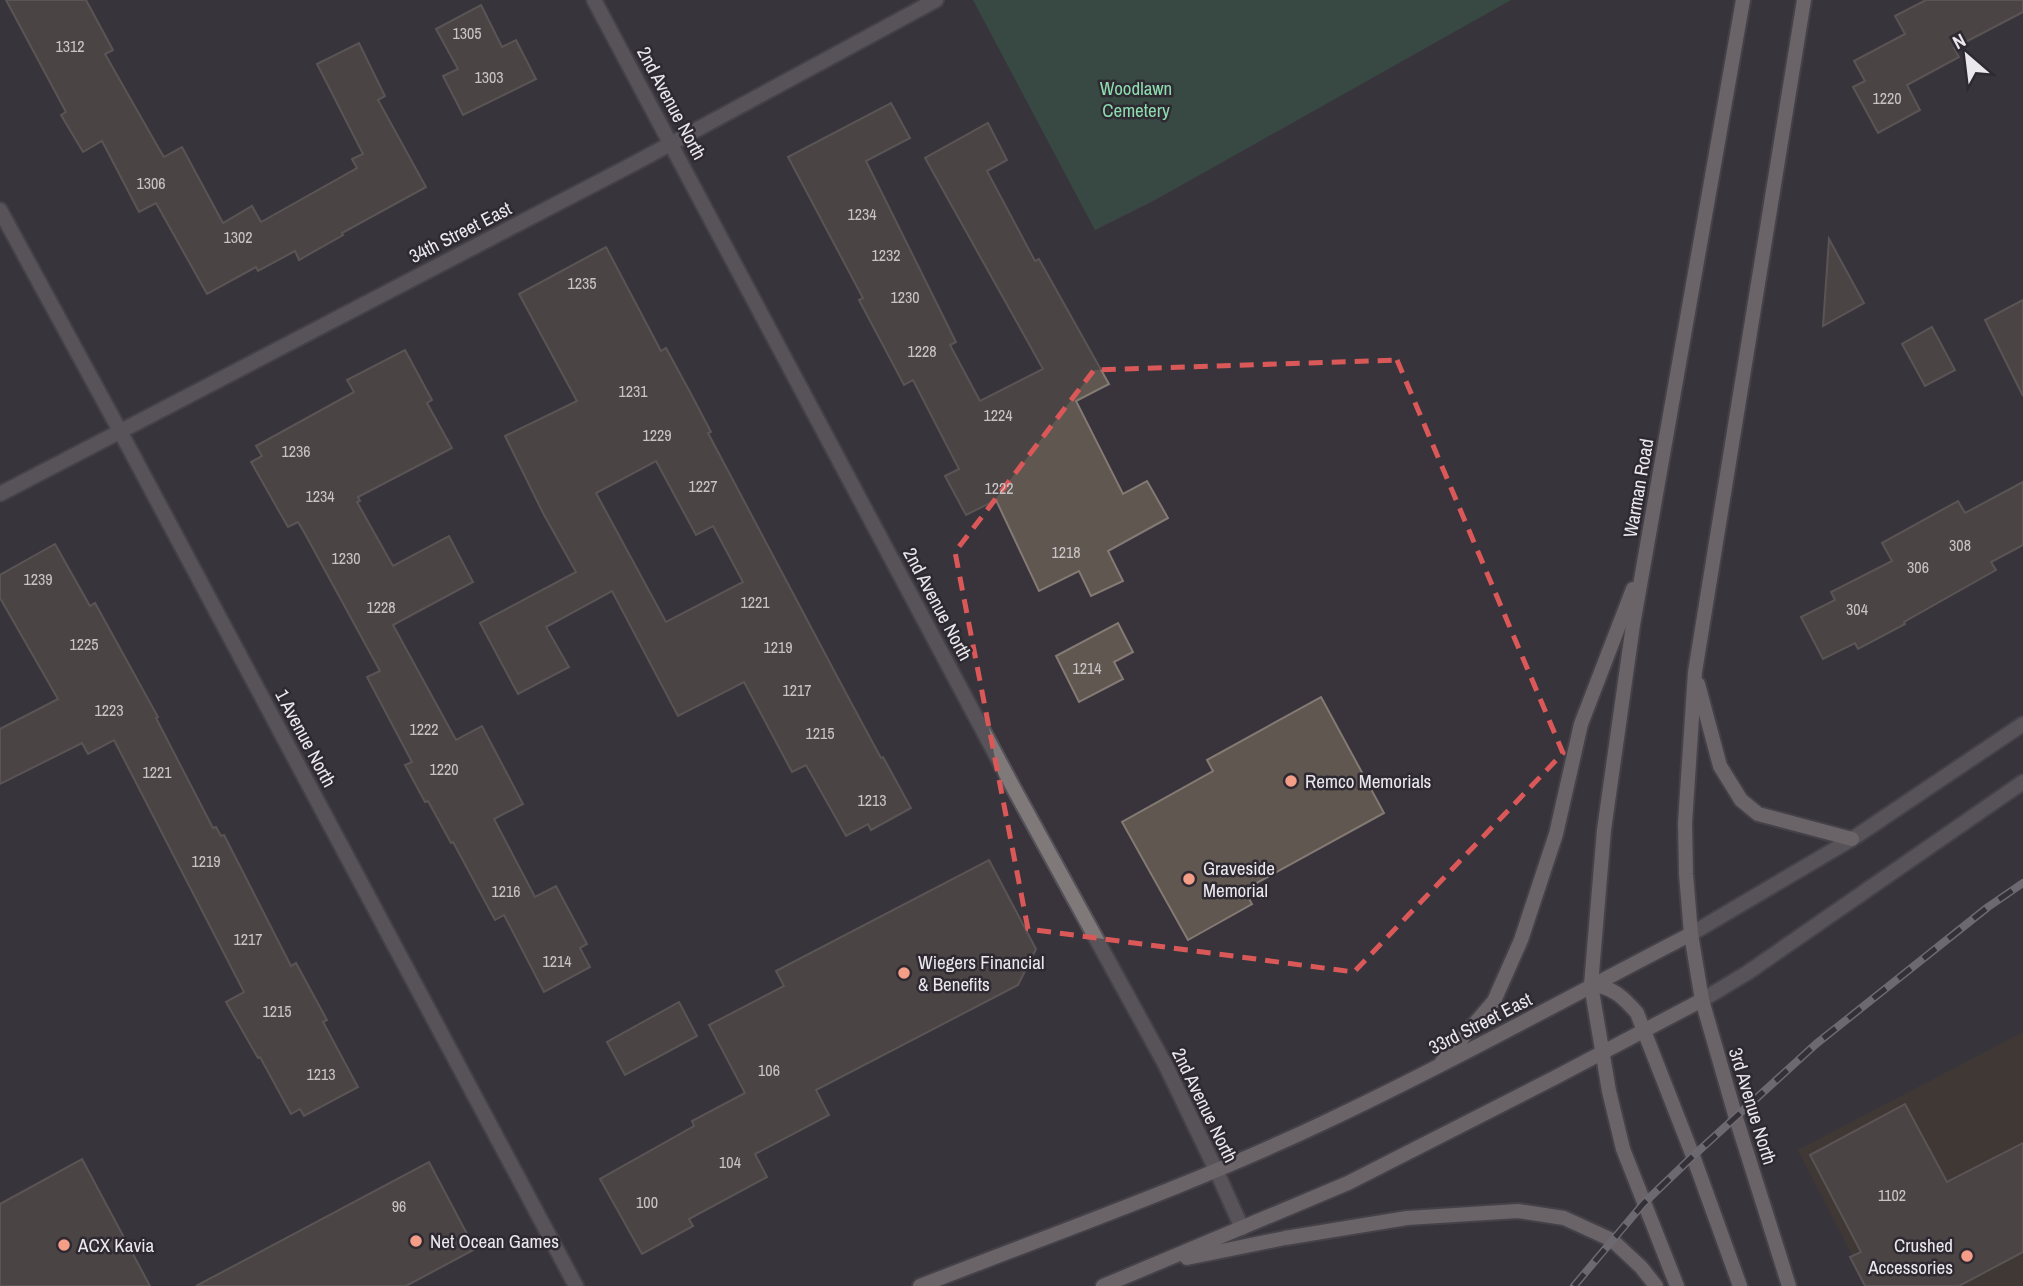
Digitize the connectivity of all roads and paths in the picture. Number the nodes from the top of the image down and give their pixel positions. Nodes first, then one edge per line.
1 (594, 0) edge
2 (936, 0) edge
3 (1743, 0) edge
4 (1804, 0) edge
5 (671, 144) junction
6 (0, 209) edge
7 (120, 430) junction
8 (0, 494) edge
9 (1646, 555) junction
10 (1695, 672) junction
11 (2023, 724) edge
12 (2023, 782) edge
13 (1852, 839) junction
14 (1691, 934) junction
15 (1591, 985) junction
16 (1702, 1000) junction
17 (1645, 1031) junction
18 (1602, 1052) junction
19 (1439, 1066) junction
20 (1216, 1170) junction
21 (1242, 1228) junction
22 (1158, 1264) junction
23 (576, 1286) edge
24 (920, 1286) edge
25 (1103, 1286) edge
26 (1656, 1286) edge
27 (1677, 1286) edge
28 (1740, 1286) edge
29 (1788, 1286) edge

1 - 5 street, 2nd Avenue North
2 - 5 street, 34th Street East
3 - 9 main road, Warman Road
4 - 10 main road
5 - 7 street, 34th Street East
5 - 20 street, 2nd Avenue North
6 - 7 street, 1 Avenue North
7 - 8 street, 34th Street East
7 - 23 street, 1 Avenue North
9 - 15 main road, Warman Road
9 - 19 main road
10 - 13 main road
10 - 14 main road
11 - 13 street, 33rd Street East
12 - 16 street
13 - 14 street, 33rd Street East
14 - 15 main road, 33rd Street East
14 - 16 main road, 3rd Avenue North
15 - 17 main road
15 - 18 main road
15 - 19 main road, 33rd Street East
16 - 17 main road
16 - 29 main road, 3rd Avenue North
17 - 18 main road
17 - 28 main road
18 - 21 main road
18 - 27 main road
19 - 20 main road, 33rd Street East
20 - 21 street, 2nd Avenue North
20 - 24 main road, 33rd Street East
21 - 22 main road
22 - 25 main road
22 - 26 main road

